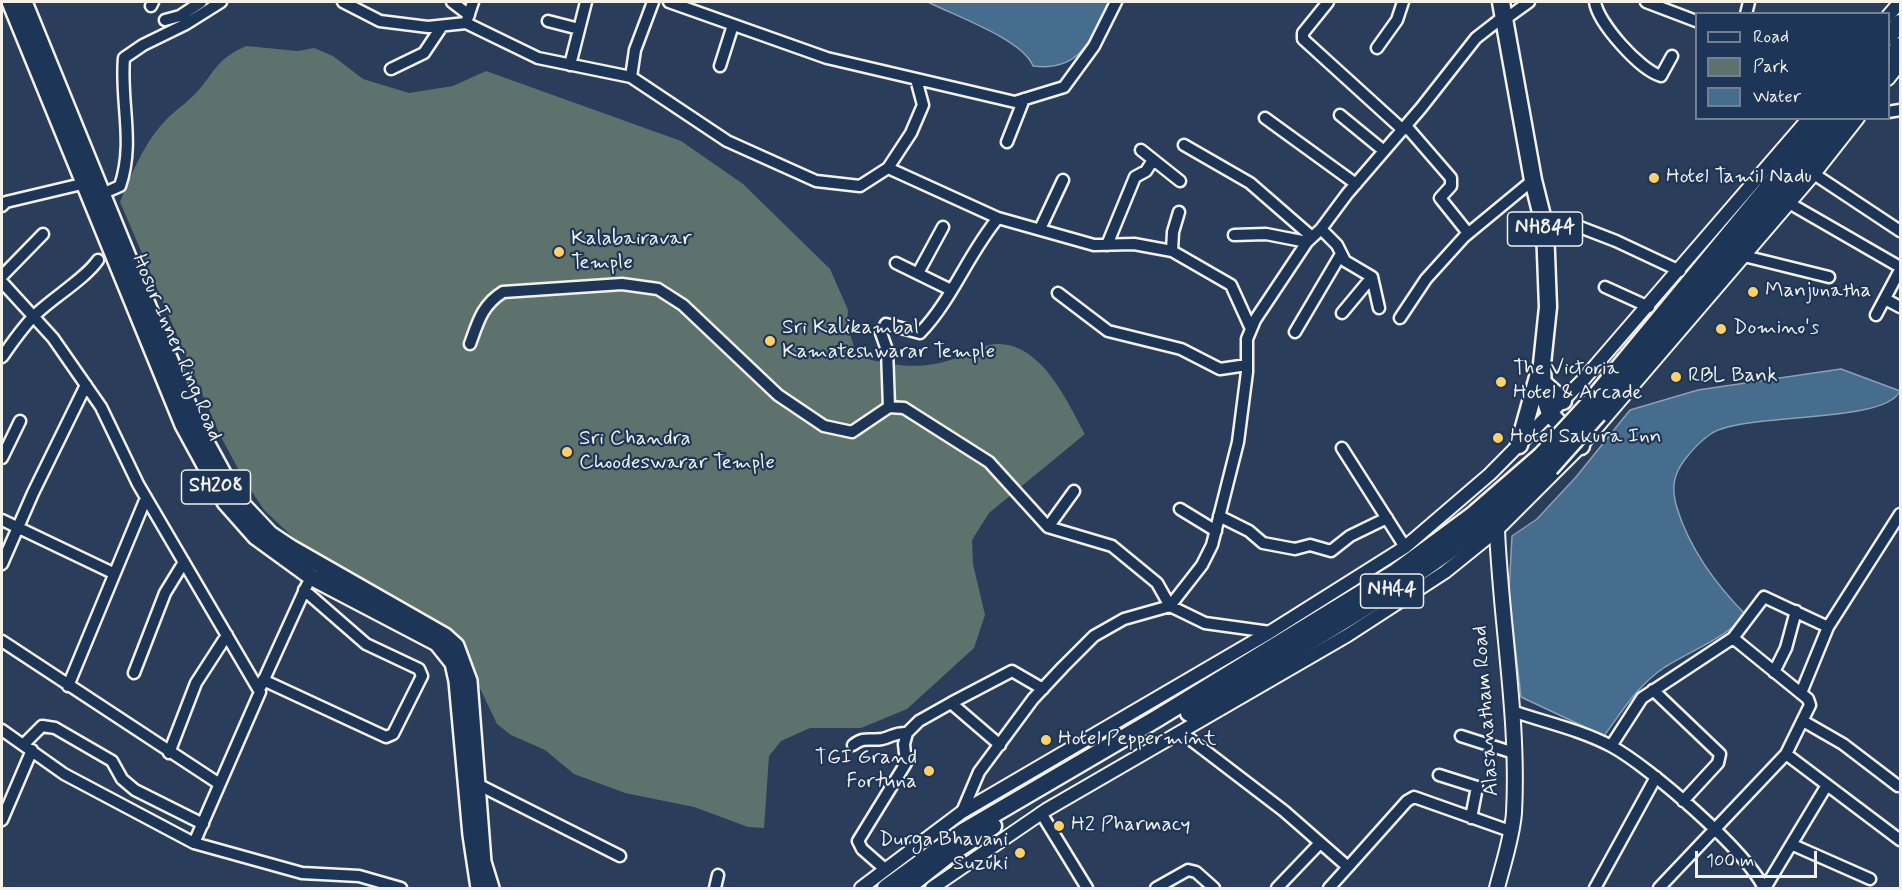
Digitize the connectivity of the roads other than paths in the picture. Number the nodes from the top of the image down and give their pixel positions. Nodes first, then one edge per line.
1 (10, 2) edge
2 (24, 2) edge
3 (201, 2) edge
4 (220, 2) edge
5 (343, 2) edge
6 (452, 2) edge
7 (473, 2) edge
8 (586, 2) edge
9 (653, 2) edge
10 (669, 2) edge
11 (1116, 2) edge
12 (1328, 2) edge
13 (1403, 2) edge
14 (1529, 2) edge
15 (1595, 2) edge
16 (1646, 2) edge
17 (1900, 2) edge
18 (1503, 13) edge
19 (1890, 14) edge
20 (467, 19) junction
21 (165, 20) dead end
22 (548, 21) dead end
23 (1695, 21) edge
24 (1900, 23) edge
25 (733, 24) junction
26 (442, 26) junction
27 (579, 29) junction
28 (1890, 35) edge
29 (1900, 46) edge
30 (1377, 48) dead end
31 (1671, 56) dead end
32 (1890, 58) edge
33 (1900, 64) edge
34 (570, 65) junction
35 (720, 66) dead end
36 (391, 69) dead end
37 (1890, 76) edge
38 (631, 77) junction
39 (916, 79) junction
40 (1024, 99) junction
41 (1340, 115) dead end
42 (1265, 118) dead end
43 (1818, 120) edge
44 (1843, 120) edge
45 (1856, 120) edge
46 (1404, 128) junction
47 (1007, 142) dead end
48 (1830, 142) junction
49 (1184, 145) dead end
50 (1141, 150) dead end
51 (1384, 151) junction
52 (1154, 160) junction
53 (888, 168) junction
54 (1814, 174) junction
55 (1063, 180) dead end
56 (1533, 180) junction
57 (1180, 181) dead end
58 (86, 183) junction
59 (1356, 184) junction
60 (104, 194) junction
61 (3, 202) edge
62 (1789, 203) junction
63 (1179, 212) dead end
64 (998, 218) junction
65 (1572, 224) dead end
66 (944, 227) dead end
67 (1040, 229) junction
68 (1322, 229) junction
69 (1900, 231) edge
70 (1468, 233) junction
71 (43, 234) dead end
72 (1233, 235) dead end
73 (1309, 239) junction
74 (1107, 245) junction
75 (1172, 251) junction
76 (1341, 254) junction
77 (1744, 256) junction
78 (98, 260) dead end
79 (896, 263) dead end
80 (1900, 269) edge
81 (1680, 272) junction
82 (918, 273) junction
83 (2, 276) edge
84 (1372, 277) junction
85 (1829, 277) dead end
86 (2, 282) edge
87 (1605, 287) dead end
88 (951, 290) junction
89 (1058, 293) dead end
90 (1885, 299) junction
91 (1649, 307) junction
92 (1900, 307) edge
93 (1379, 308) dead end
94 (1342, 313) dead end
95 (1876, 315) dead end
96 (33, 317) junction
97 (1400, 318) dead end
98 (1251, 329) junction
99 (1295, 332) dead end
100 (470, 344) dead end
101 (2, 357) edge
102 (1542, 364) junction
103 (1247, 365) junction
104 (1542, 382) junction
105 (86, 385) junction
106 (1563, 400) junction
107 (889, 407) junction
108 (1593, 409) junction
109 (1550, 414) junction
110 (20, 421) dead end
111 (1519, 445) junction
112 (1581, 446) junction
113 (1342, 448) dead end
114 (2, 458) edge
115 (1545, 462) junction
116 (1074, 491) dead end
117 (146, 498) junction
118 (1180, 509) dead end
119 (1900, 514) edge
120 (1220, 516) junction
121 (1387, 518) junction
122 (2, 520) edge
123 (17, 527) junction
124 (1048, 527) junction
125 (1497, 530) junction
126 (1215, 531) junction
127 (1405, 547) junction
128 (184, 562) junction
129 (2, 564) edge
130 (113, 573) junction
131 (308, 584) junction
132 (1170, 606) junction
133 (1797, 612) junction
134 (1828, 627) junction
135 (1270, 632) junction
136 (227, 635) junction
137 (1733, 638) junction
138 (2, 641) edge
139 (1774, 672) junction
140 (134, 673) dead end
141 (263, 680) junction
142 (68, 686) junction
143 (1042, 689) junction
144 (1653, 690) junction
145 (260, 692) junction
146 (1801, 693) junction
147 (951, 703) junction
148 (1512, 711) junction
149 (1803, 721) junction
150 (2, 730) edge
151 (907, 733) junction
152 (1182, 733) junction
153 (1461, 736) dead end
154 (853, 745) dead end
155 (1000, 745) junction
156 (1611, 746) junction
157 (28, 747) junction
158 (169, 753) junction
159 (1514, 753) junction
160 (1786, 753) junction
161 (1439, 775) dead end
162 (1656, 777) junction
163 (218, 783) junction
164 (479, 785) junction
165 (1827, 785) junction
166 (1898, 786) dead end
167 (1683, 801) junction
168 (962, 812) junction
169 (1041, 813) junction
170 (3, 815) edge
171 (1472, 818) junction
172 (203, 824) junction
173 (1510, 831) junction
174 (1714, 831) junction
175 (1900, 840) edge
176 (194, 843) junction
177 (1320, 843) junction
178 (1793, 845) junction
179 (620, 856) dead end
180 (1348, 867) junction
181 (886, 870) junction
182 (718, 875) dead end
183 (1870, 879) dead end
184 (401, 888) edge
185 (479, 888) edge
186 (491, 888) edge
187 (715, 888) edge
188 (861, 888) edge
189 (886, 888) edge
190 (906, 888) edge
191 (932, 888) edge
192 (1087, 888) edge
193 (1156, 888) edge
194 (1214, 888) edge
195 (1277, 888) edge
196 (1329, 888) edge
197 (1497, 888) edge
198 (1595, 888) edge
199 (1659, 888) edge
200 (1764, 888) edge

1 - 58 main road, Hosur Inner Ring Road / SH208
2 - 60 main road, Hosur Inner Ring Road / SH208
3 - 21 street
4 - 60 street
5 - 26 street
6 - 20 street
7 - 20 street
8 - 27 street
9 - 38 street
10 - 25 street
11 - 40 street
12 - 46 street
13 - 30 street
14 - 18 street
15 - 31 street
16 - 23 street
17 - 19 street
18 - 46 street
18 - 56 highway, NH844
20 - 26 street
20 - 34 street
22 - 27 street
24 - 28 highway
25 - 35 street
25 - 39 street
26 - 36 street
27 - 34 street
29 - 32 highway
33 - 37 street
34 - 38 street
38 - 53 street
39 - 40 street
39 - 53 street
40 - 47 street
41 - 51 street
42 - 59 street
43 - 81 street
43 - 108 highway, NH44
44 - 48 highway, NH44
45 - 48 street
46 - 51 street
46 - 70 street
48 - 54 street
48 - 108 highway, NH44
49 - 73 street
50 - 52 street
51 - 59 street
52 - 57 street
52 - 74 street
53 - 64 street
54 - 62 street
54 - 69 street
55 - 67 street
56 - 70 street
56 - 102 highway, NH844
58 - 61 street
58 - 131 main road, Hosur Inner Ring Road / SH208
59 - 68 street
60 - 164 main road, Hosur Inner Ring Road / SH208
62 - 77 street
62 - 80 street
63 - 75 street
64 - 67 street
64 - 88 street
65 - 81 street
66 - 82 street
67 - 74 street
68 - 73 street
68 - 76 street
70 - 97 street
71 - 83 street
72 - 73 street
73 - 98 street
74 - 75 street
75 - 98 street
76 - 84 street
76 - 99 street
77 - 85 street
77 - 112 street
78 - 96 street
79 - 82 street
80 - 90 street
81 - 91 street
82 - 88 street
84 - 93 street
84 - 94 street
86 - 96 street
87 - 91 street
88 - 107 street
89 - 103 street
90 - 92 street
90 - 95 street
91 - 106 street
96 - 101 street
96 - 105 street
98 - 103 street
100 - 107 street
102 - 104 highway, NH844
102 - 111 highway
103 - 120 street
104 - 106 highway
104 - 109 highway, NH844
105 - 117 street
105 - 123 street
106 - 109 street
107 - 124 street
108 - 115 highway, NH44, bridge
109 - 111 street
109 - 112 highway
110 - 114 street
111 - 127 street
112 - 125 street
113 - 121 street
115 - 189 highway, NH44
115 - 190 highway, NH44
116 - 124 street
117 - 128 street
117 - 130 street
118 - 126 street
119 - 134 street
120 - 121 street
120 - 126 street
121 - 127 street
122 - 123 street
123 - 129 street
123 - 130 street
124 - 132 street
125 - 148 main road, Alasanatham Road
125 - 152 street
126 - 132 street
127 - 135 street
128 - 136 street
128 - 140 street
130 - 142 street
131 - 141 street
131 - 141 street
131 - 185 main road, Hosur Inner Ring Road / SH208
132 - 135 street
132 - 143 street
133 - 134 street
133 - 137 street
133 - 139 street
134 - 146 street
135 - 168 street
136 - 145 street
136 - 158 street
137 - 139 street
137 - 144 street
138 - 142 street
139 - 146 street
141 - 145 street
142 - 158 street
143 - 147 street
143 - 155 street
144 - 156 street
144 - 167 street
145 - 163 street
146 - 149 street
147 - 151 street
147 - 155 street
148 - 156 street
148 - 159 main road, Alasanatham Road
149 - 160 street
149 - 166 street
150 - 157 street
151 - 154 street
151 - 181 street
152 - 169 street
152 - 177 street
153 - 159 street
155 - 168 street
156 - 162 street
157 - 170 street
157 - 172 street
157 - 176 street
158 - 163 street
159 - 173 main road, Alasanatham Road
160 - 165 street
160 - 174 street
161 - 171 street
162 - 167 street
162 - 198 street
163 - 172 street
164 - 179 street
164 - 186 main road, Hosur Inner Ring Road / SH208
165 - 175 street
165 - 178 street
167 - 174 street
168 - 181 street
169 - 191 street
169 - 192 street
171 - 173 street
171 - 180 street
172 - 176 street
173 - 197 main road, Alasanatham Road
174 - 199 street
174 - 200 street
176 - 184 street
177 - 180 street
177 - 195 street
178 - 183 street
178 - 200 street
180 - 196 street
181 - 188 street
182 - 187 street
193 - 194 street

